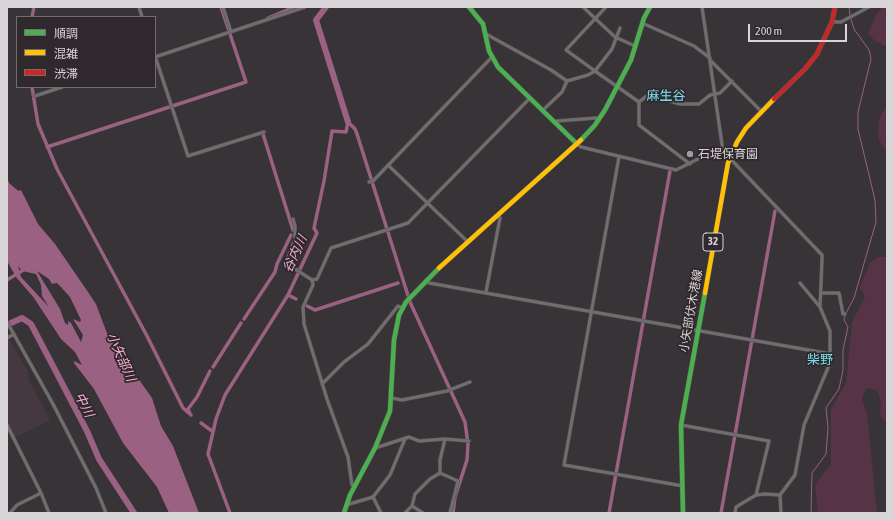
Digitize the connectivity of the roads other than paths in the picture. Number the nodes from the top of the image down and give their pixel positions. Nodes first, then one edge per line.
1 (223, 7) edge
2 (305, 7) edge
3 (469, 7) edge
4 (583, 7) edge
5 (606, 7) edge
6 (650, 7) edge
7 (702, 7) edge
8 (835, 7) edge
9 (869, 7) edge
10 (595, 19) junction
11 (832, 22) junction
12 (642, 23) junction
13 (620, 28) dead end
14 (231, 32) junction
15 (486, 34) junction
16 (615, 37) junction
17 (637, 46) junction
18 (156, 56) edge
19 (491, 58) junction
20 (156, 59) edge
21 (710, 59) junction
22 (595, 70) junction
23 (567, 81) junction
24 (732, 81) junction
25 (617, 87) junction
26 (59, 88) edge
27 (715, 95) junction
28 (35, 96) dead end
29 (530, 98) junction
30 (639, 102) junction
31 (543, 110) junction
32 (761, 111) junction
33 (598, 120) junction
34 (556, 122) junction
35 (264, 132) dead end
36 (577, 144) junction
37 (722, 147) junction
38 (619, 156) junction
39 (730, 158) junction
40 (690, 164) junction
41 (388, 165) junction
42 (369, 182) dead end
43 (428, 203) junction
44 (498, 215) junction
45 (293, 220) dead end
46 (468, 242) junction
47 (311, 279) junction
48 (426, 280) junction
49 (800, 283) dead end
50 (486, 292) junction
51 (822, 293) junction
52 (820, 307) junction
53 (402, 308) junction
54 (591, 312) junction
55 (845, 314) dead end
56 (7, 322) edge
57 (698, 330) junction
58 (14, 334) junction
59 (7, 338) edge
60 (831, 354) junction
61 (470, 382) dead end
62 (322, 384) junction
63 (392, 398) junction
64 (7, 425) edge
65 (682, 425) junction
66 (405, 438) junction
67 (445, 438) junction
68 (469, 441) dead end
69 (376, 448) junction
70 (440, 473) junction
71 (354, 486) junction
72 (683, 486) junction
73 (41, 493) junction
74 (756, 495) junction
75 (780, 496) junction
76 (373, 497) junction
77 (346, 505) junction
78 (412, 506) junction
79 (10, 513) edge
80 (49, 513) edge
81 (106, 513) edge
82 (344, 513) edge
83 (381, 513) edge
84 (405, 513) edge
85 (423, 513) edge
86 (450, 513) edge
87 (683, 513) edge
88 (735, 513) edge
89 (781, 513) edge

1 - 14 street
2 - 14 street
3 - 15 street
4 - 10 street
5 - 10 street
6 - 12 street
7 - 21 street
8 - 11 street, 小矢部伏木港線 / 32
9 - 11 street
10 - 16 street
10 - 22 street
11 - 32 street, 小矢部伏木港線 / 32
12 - 17 street
12 - 21 street
13 - 16 street
14 - 18 street
15 - 19 street
15 - 23 street
16 - 17 street
16 - 22 street
17 - 25 street
19 - 29 street
19 - 41 street
20 - 35 street
21 - 24 street
21 - 27 street
22 - 23 street
22 - 25 street
23 - 31 street
24 - 27 street
24 - 32 street
25 - 30 street
25 - 33 street
26 - 28 street
27 - 30 street
27 - 37 street
29 - 31 street
29 - 43 street
30 - 40 street
31 - 34 street
32 - 39 street, 小矢部伏木港線 / 32
33 - 34 street
33 - 36 street
34 - 36 street
36 - 38 street
36 - 44 street
37 - 39 street
37 - 40 street
38 - 40 street
38 - 54 street
39 - 51 street
39 - 57 street, 小矢部伏木港線 / 32
41 - 42 street
41 - 43 street
43 - 46 street
43 - 47 street
44 - 46 street
44 - 50 street
45 - 47 street
46 - 48 street
47 - 62 street
48 - 50 street
48 - 53 street
49 - 52 street
50 - 54 street
51 - 52 street
51 - 55 street
52 - 60 street
53 - 62 street
53 - 63 street
54 - 57 street
54 - 72 street
56 - 58 street
57 - 60 street
57 - 65 street, 小矢部伏木港線 / 32
58 - 59 street
58 - 81 street
60 - 75 street
61 - 63 street
62 - 71 street
63 - 69 street
64 - 73 street
65 - 72 street, 小矢部伏木港線 / 32
65 - 74 street
66 - 67 street
66 - 69 street
66 - 76 street
67 - 68 street
67 - 70 street
69 - 71 street
70 - 78 street
70 - 86 street
71 - 77 street
72 - 87 street, 小矢部伏木港線 / 32
73 - 79 street
73 - 80 street
74 - 75 street
74 - 88 street
75 - 89 street
76 - 77 street
76 - 83 street
77 - 82 street
78 - 84 street
78 - 85 street

